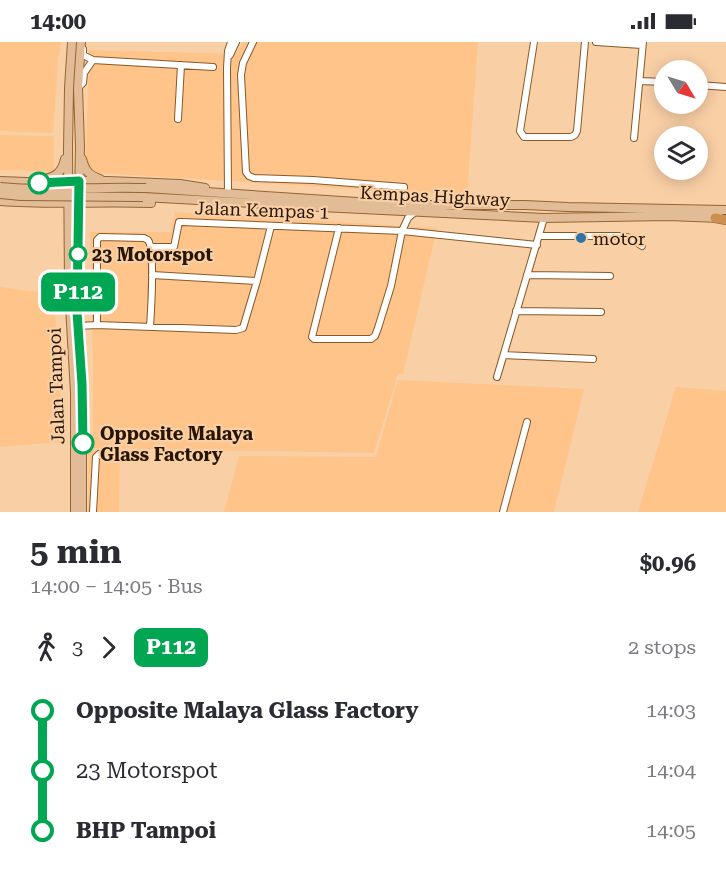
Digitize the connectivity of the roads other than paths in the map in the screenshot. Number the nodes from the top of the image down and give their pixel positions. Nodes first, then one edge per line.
1 (72, 42) edge
2 (82, 42) edge
3 (231, 42) edge
4 (236, 42) edge
5 (253, 42) edge
6 (534, 42) edge
7 (585, 42) edge
8 (596, 42) edge
9 (643, 44) edge
10 (93, 60) junction
11 (228, 61) junction
12 (181, 65) junction
13 (213, 67) dead end
14 (640, 81) junction
15 (654, 82) edge
16 (708, 86) edge
17 (726, 87) edge
18 (78, 88) junction
19 (177, 119) dead end
20 (634, 138) dead end
21 (80, 146) junction
22 (68, 148) junction
23 (94, 180) junction
24 (0, 181) edge
25 (68, 181) junction
26 (79, 181) junction
27 (108, 181) junction
28 (25, 183) junction
29 (53, 183) junction
30 (0, 187) edge
31 (144, 193) junction
32 (217, 193) junction
33 (0, 194) edge
34 (225, 198) junction
35 (0, 201) edge
36 (105, 201) junction
37 (74, 202) junction
38 (92, 202) junction
39 (52, 203) junction
40 (403, 205) junction
41 (500, 205) junction
42 (390, 210) junction
43 (726, 210) edge
44 (415, 212) junction
45 (530, 217) junction
46 (544, 218) junction
47 (715, 218) joint
48 (726, 219) edge
49 (271, 226) junction
50 (339, 228) junction
51 (402, 231) junction
52 (540, 234) junction
53 (537, 244) junction
54 (78, 245) junction
55 (642, 246) dead end
56 (150, 247) junction
57 (69, 266) junction
58 (152, 275) junction
59 (527, 275) junction
60 (610, 276) dead end
61 (257, 281) junction
62 (516, 311) junction
63 (601, 312) dead end
64 (97, 325) junction
65 (78, 326) junction
66 (150, 327) junction
67 (71, 334) junction
68 (504, 355) junction
69 (593, 359) dead end
70 (497, 377) dead end
71 (527, 422) dead end
72 (116, 455) dead end
73 (75, 512) edge
74 (82, 512) edge
75 (93, 512) edge
76 (503, 512) edge

1 - 22 main road, Jalan Tampoi
2 - 10 street
2 - 18 main road, Jalan Tampoi
3 - 11 street
4 - 11 street
5 - 40 street
6 - 7 street
8 - 9 street
9 - 14 street
10 - 12 street
10 - 18 street
11 - 34 street
12 - 13 street
12 - 19 street
14 - 15 street
14 - 20 street
16 - 17 street
18 - 21 main road, Jalan Tampoi
21 - 26 main road, Jalan Tampoi
21 - 27 main road
22 - 25 main road, Jalan Tampoi
22 - 28 main road
23 - 26 main road
23 - 27 main road
23 - 38 main road
24 - 28 main road
25 - 26 main road
25 - 29 main road
25 - 37 main road, Jalan Tampoi
26 - 37 main road, Jalan Tampoi
27 - 32 main road
28 - 29 main road
29 - 39 main road
30 - 31 main road, bridge
31 - 32 main road, Kempas Highway
31 - 33 main road, bridge
31 - 34 main road, Kempas Highway
32 - 34 main road, Kempas Highway
34 - 36 main road
34 - 40 main road, Kempas Highway
34 - 42 main road, Kempas Highway
35 - 39 main road
36 - 38 main road
36 - 54 main road
37 - 38 main road
37 - 39 main road
37 - 54 main road, Jalan Tampoi
37 - 57 main road, Jalan Tampoi
39 - 57 main road
40 - 41 main road, Kempas Highway
41 - 43 main road, Kempas Highway
41 - 46 main road
42 - 44 main road, Kempas Highway
42 - 51 street
44 - 45 main road, Kempas Highway
44 - 51 street
45 - 46 main road, Kempas Highway
45 - 52 street
46 - 47 main road, Kempas Highway
46 - 52 street
47 - 48 highway
49 - 50 street, Jalan Kempas 1
49 - 56 street, Jalan Kempas 1
49 - 61 street
50 - 51 street, Jalan Kempas 1
50 - 51 street
51 - 53 street, Jalan Kempas 1
52 - 53 street
52 - 55 street
53 - 59 street
54 - 65 main road, Jalan Tampoi
56 - 58 street
56 - 64 street
57 - 67 main road, Jalan Tampoi
58 - 61 street
58 - 66 street
59 - 60 street
59 - 62 street
61 - 66 street
62 - 63 street
62 - 68 street
64 - 65 street
64 - 66 street
65 - 67 street
65 - 74 main road, Jalan Tampoi
67 - 73 main road, Jalan Tampoi
68 - 69 street
68 - 70 street
71 - 76 street
72 - 75 street

